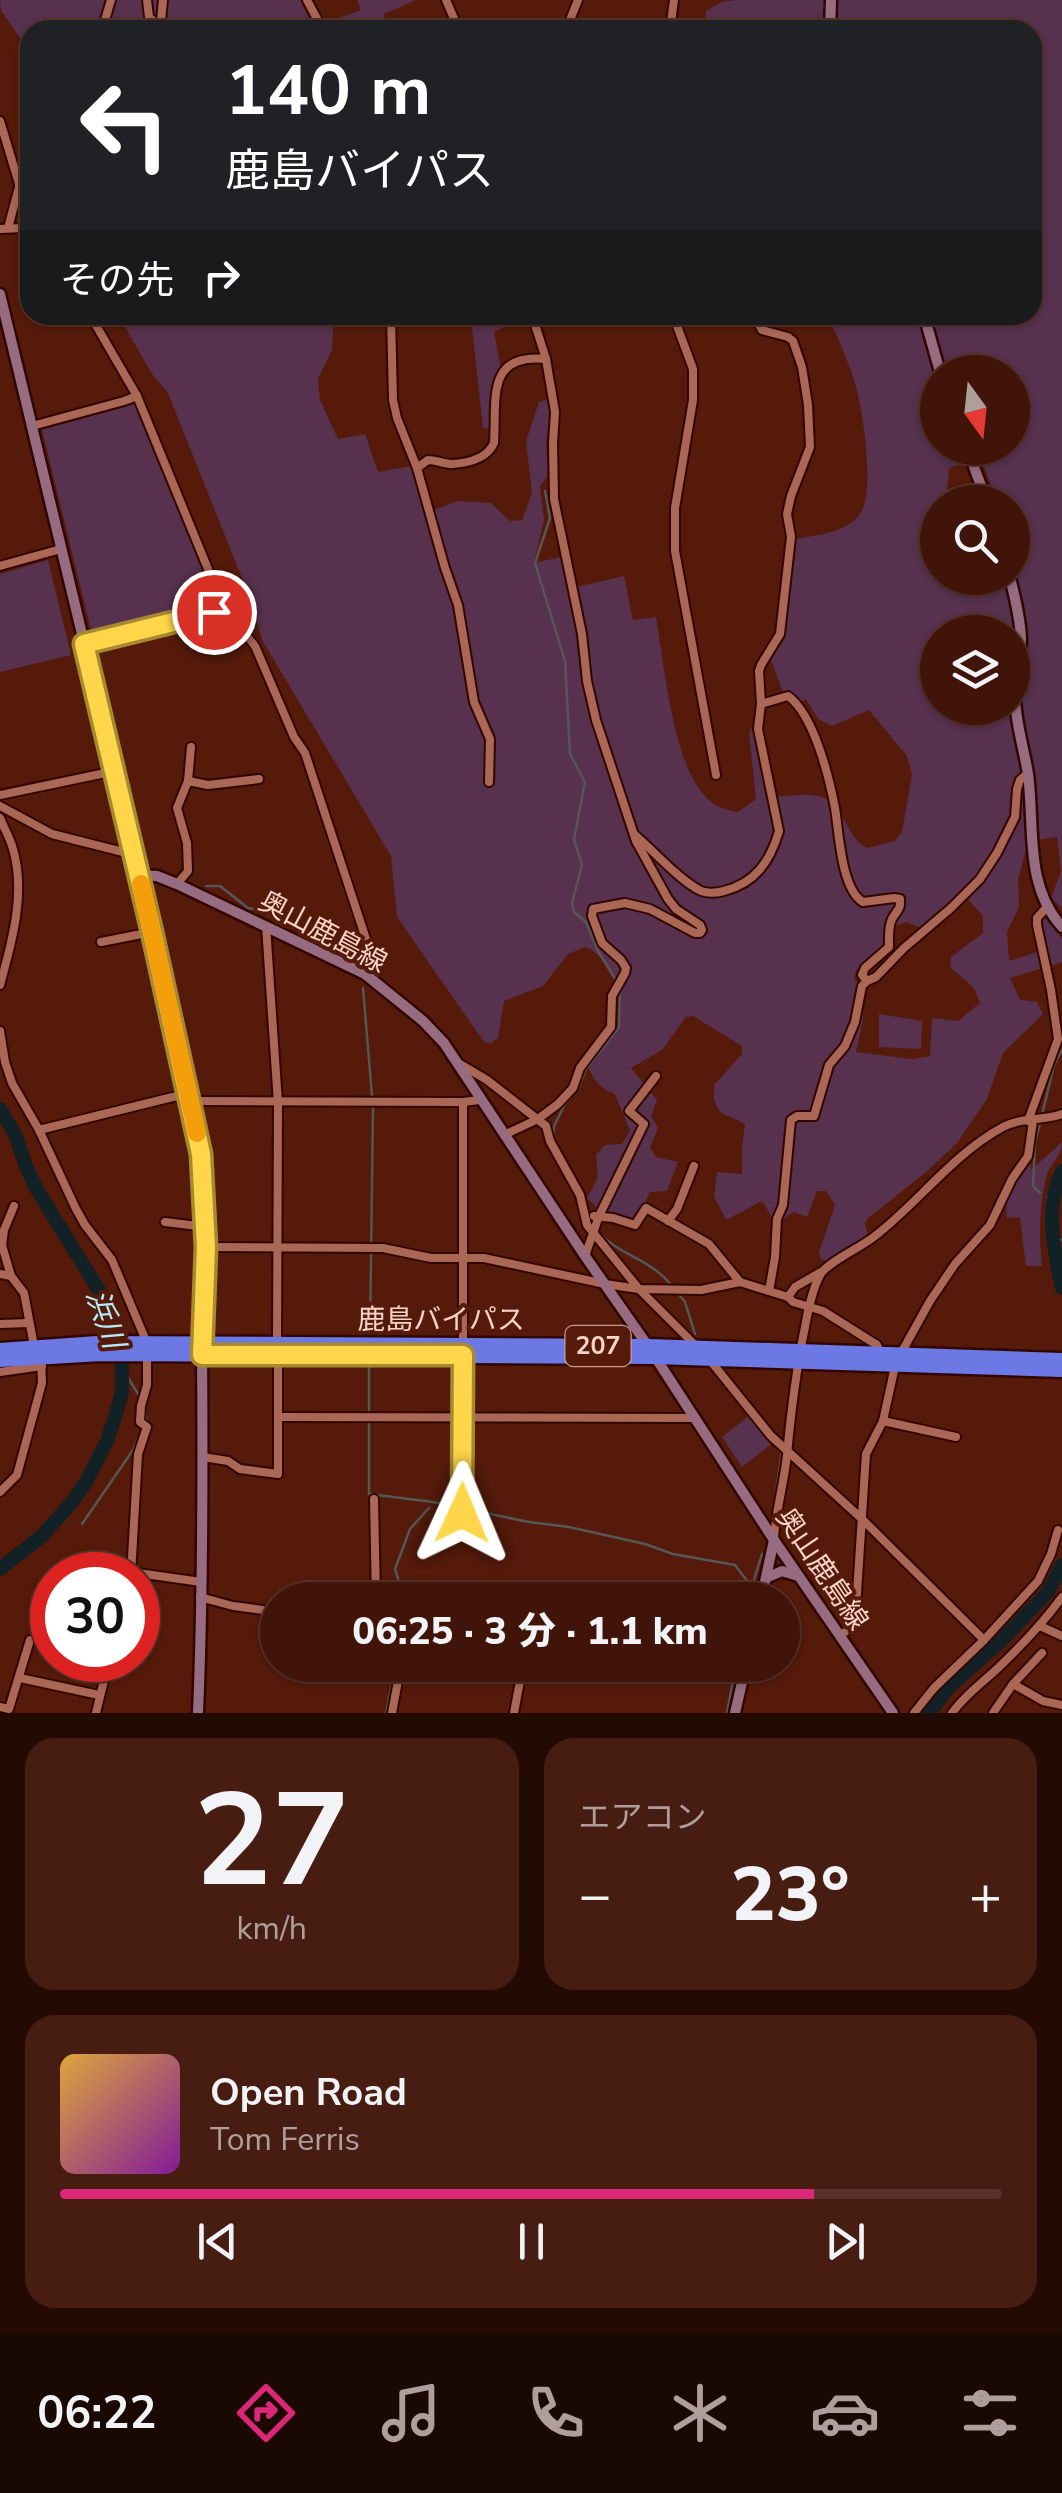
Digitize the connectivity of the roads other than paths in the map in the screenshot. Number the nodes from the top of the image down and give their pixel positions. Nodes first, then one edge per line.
1 (0, 122) edge
2 (20, 179) edge
3 (18, 186) junction
4 (20, 192) edge
5 (4, 229) edge
6 (0, 294) edge
7 (96, 325) edge
8 (391, 325) edge
9 (535, 325) edge
10 (677, 325) edge
11 (759, 325) edge
12 (927, 325) edge
13 (935, 355) edge
14 (546, 359) junction
15 (137, 396) junction
16 (32, 426) junction
17 (417, 468) junction
18 (61, 548) junction
19 (0, 566) edge
20 (1015, 595) edge
21 (224, 608) junction
22 (84, 644) junction
23 (761, 704) junction
24 (191, 747) dead end
25 (115, 772) junction
26 (1028, 774) junction
27 (716, 775) dead end
28 (259, 779) dead end
29 (188, 782) junction
30 (488, 782) dead end
31 (0, 795) edge
32 (0, 806) edge
33 (0, 818) edge
34 (635, 835) junction
35 (134, 852) junction
36 (138, 874) junction
37 (178, 884) junction
38 (1046, 908) junction
39 (266, 926) junction
40 (1062, 927) edge
41 (152, 932) junction
42 (101, 942) dead end
43 (365, 974) junction
44 (867, 981) junction
45 (0, 985) edge
46 (0, 1030) edge
47 (459, 1064) junction
48 (656, 1076) dead end
49 (190, 1097) junction
50 (480, 1100) junction
51 (463, 1102) junction
52 (278, 1103) junction
53 (1062, 1114) edge
54 (538, 1119) junction
55 (1036, 1120) junction
56 (39, 1130) junction
57 (504, 1135) junction
58 (694, 1166) dead end
59 (14, 1206) dead end
60 (668, 1220) junction
61 (593, 1221) junction
62 (165, 1222) dead end
63 (206, 1227) junction
64 (206, 1247) junction
65 (278, 1248) junction
66 (584, 1256) junction
67 (463, 1258) junction
68 (821, 1272) junction
69 (0, 1274) edge
70 (11, 1276) junction
71 (740, 1282) junction
72 (604, 1284) junction
73 (639, 1289) junction
74 (769, 1292) junction
75 (788, 1297) junction
76 (809, 1307) junction
77 (29, 1323) junction
78 (0, 1324) edge
79 (277, 1344) junction
80 (143, 1348) junction
81 (0, 1350) edge
82 (202, 1350) junction
83 (463, 1350) junction
84 (652, 1352) junction
85 (703, 1354) junction
86 (882, 1355) junction
87 (39, 1356) junction
88 (798, 1358) junction
89 (0, 1360) edge
90 (898, 1360) junction
91 (278, 1364) dead end
92 (1059, 1365) edge
93 (0, 1372) edge
94 (278, 1417) junction
95 (463, 1418) junction
96 (694, 1418) junction
97 (882, 1421) junction
98 (956, 1436) dead end
99 (784, 1449) junction
100 (203, 1457) junction
101 (0, 1492) edge
102 (374, 1499) dead end
103 (462, 1513) dead end
104 (862, 1520) junction
105 (1058, 1530) dead end
106 (774, 1540) junction
107 (132, 1552) edge
108 (799, 1576) junction
109 (160, 1577) edge
110 (766, 1578) junction
111 (201, 1582) junction
112 (376, 1582) edge
113 (765, 1582) edge
114 (1062, 1596) edge
115 (200, 1598) junction
116 (260, 1610) edge
117 (1040, 1626) junction
118 (840, 1636) junction
119 (1062, 1636) edge
120 (30, 1640) dead end
121 (984, 1640) junction
122 (1042, 1653) dead end
123 (20, 1678) junction
124 (103, 1682) edge
125 (398, 1682) edge
126 (520, 1682) edge
127 (737, 1682) edge
128 (1013, 1684) junction
129 (100, 1695) junction
130 (1062, 1705) edge
131 (0, 1706) edge
132 (955, 1712) edge
133 (96, 1713) edge
134 (198, 1713) edge
135 (392, 1713) edge
136 (514, 1713) edge
137 (735, 1713) edge
138 (893, 1713) edge
139 (914, 1713) edge
140 (993, 1713) edge

1 - 3 street
2 - 3 street
3 - 4 street
3 - 5 street
6 - 16 main road
7 - 15 street
8 - 17 street
9 - 14 street
10 - 27 street
11 - 23 street
12 - 13 main road
14 - 17 street
14 - 34 street
15 - 16 street
15 - 21 street
16 - 18 main road
17 - 30 street
18 - 19 street
18 - 22 main road
20 - 26 main road
21 - 22 street
21 - 43 street
22 - 25 main road
23 - 34 street
23 - 44 street
24 - 29 street
25 - 31 street
25 - 35 main road
26 - 38 main road
26 - 44 street
28 - 29 street
29 - 37 street
32 - 35 street
33 - 45 street
34 - 54 street
35 - 36 main road
36 - 37 main road, 奥山鹿島線
36 - 41 main road
37 - 39 main road, 奥山鹿島線
38 - 40 main road
38 - 55 street
39 - 43 main road, 奥山鹿島線
39 - 52 street
41 - 42 street
41 - 49 main road
43 - 47 main road, 奥山鹿島線
44 - 74 street
46 - 56 street
47 - 50 main road, 奥山鹿島線
47 - 54 street
48 - 61 street
49 - 52 street
49 - 56 street
49 - 63 main road
50 - 51 street
50 - 57 main road, 奥山鹿島線
51 - 52 street
51 - 67 street
52 - 65 street
53 - 55 street
54 - 57 street
54 - 61 street
55 - 68 street
55 - 90 street
56 - 80 street
57 - 66 main road, 奥山鹿島線
58 - 60 street
59 - 70 street
60 - 61 street
60 - 71 street
61 - 66 street
61 - 73 street
62 - 63 street
63 - 64 main road
64 - 65 street
64 - 82 main road
65 - 67 street
65 - 79 street
66 - 72 main road, 奥山鹿島線
67 - 72 street
67 - 83 street
68 - 75 street
68 - 76 street
69 - 70 street
70 - 77 street
71 - 73 street
71 - 74 street
72 - 73 street
72 - 84 main road, 奥山鹿島線
73 - 85 street
74 - 75 street
75 - 76 street
76 - 86 street
76 - 88 street
77 - 78 street
77 - 87 street
79 - 82 highway, 鹿島バイパス / 207
79 - 83 highway, 鹿島バイパス / 207
80 - 82 highway, 鹿島バイパス / 207
80 - 87 highway, 鹿島バイパス / 207
80 - 107 street
81 - 87 highway, 鹿島バイパス / 207
82 - 83 highway, 鹿島バイパス / 207
82 - 100 main road
83 - 84 highway, 鹿島バイパス / 207
83 - 95 street
84 - 85 highway, 鹿島バイパス / 207
84 - 96 main road, 奥山鹿島線
85 - 88 highway, 鹿島バイパス / 207
85 - 99 street
86 - 88 highway, 鹿島バイパス / 207
86 - 90 highway, 鹿島バイパス / 207
87 - 89 highway, 鹿島バイパス / 207
87 - 93 street
87 - 101 street
88 - 90 highway, 鹿島バイパス / 207
88 - 99 street
90 - 92 highway, 鹿島バイパス / 207
90 - 97 street
91 - 94 street
94 - 95 street
94 - 100 street
95 - 96 street
95 - 103 street
96 - 106 main road, 奥山鹿島線
97 - 98 street
97 - 104 street
99 - 104 street
99 - 106 street
100 - 111 main road
102 - 112 street
104 - 118 street
104 - 121 street
105 - 121 street
106 - 108 main road, 奥山鹿島線
106 - 110 main road
108 - 110 main road
108 - 118 main road, 奥山鹿島線
109 - 111 street
110 - 113 main road
111 - 115 main road
114 - 117 street
115 - 116 street
115 - 134 main road
117 - 119 street
117 - 132 street
118 - 138 main road, 奥山鹿島線
120 - 123 street
121 - 139 street
122 - 128 street
123 - 129 street
123 - 131 street
124 - 129 street
125 - 135 street
126 - 136 street
127 - 137 main road
128 - 130 street
128 - 140 street
129 - 133 street

